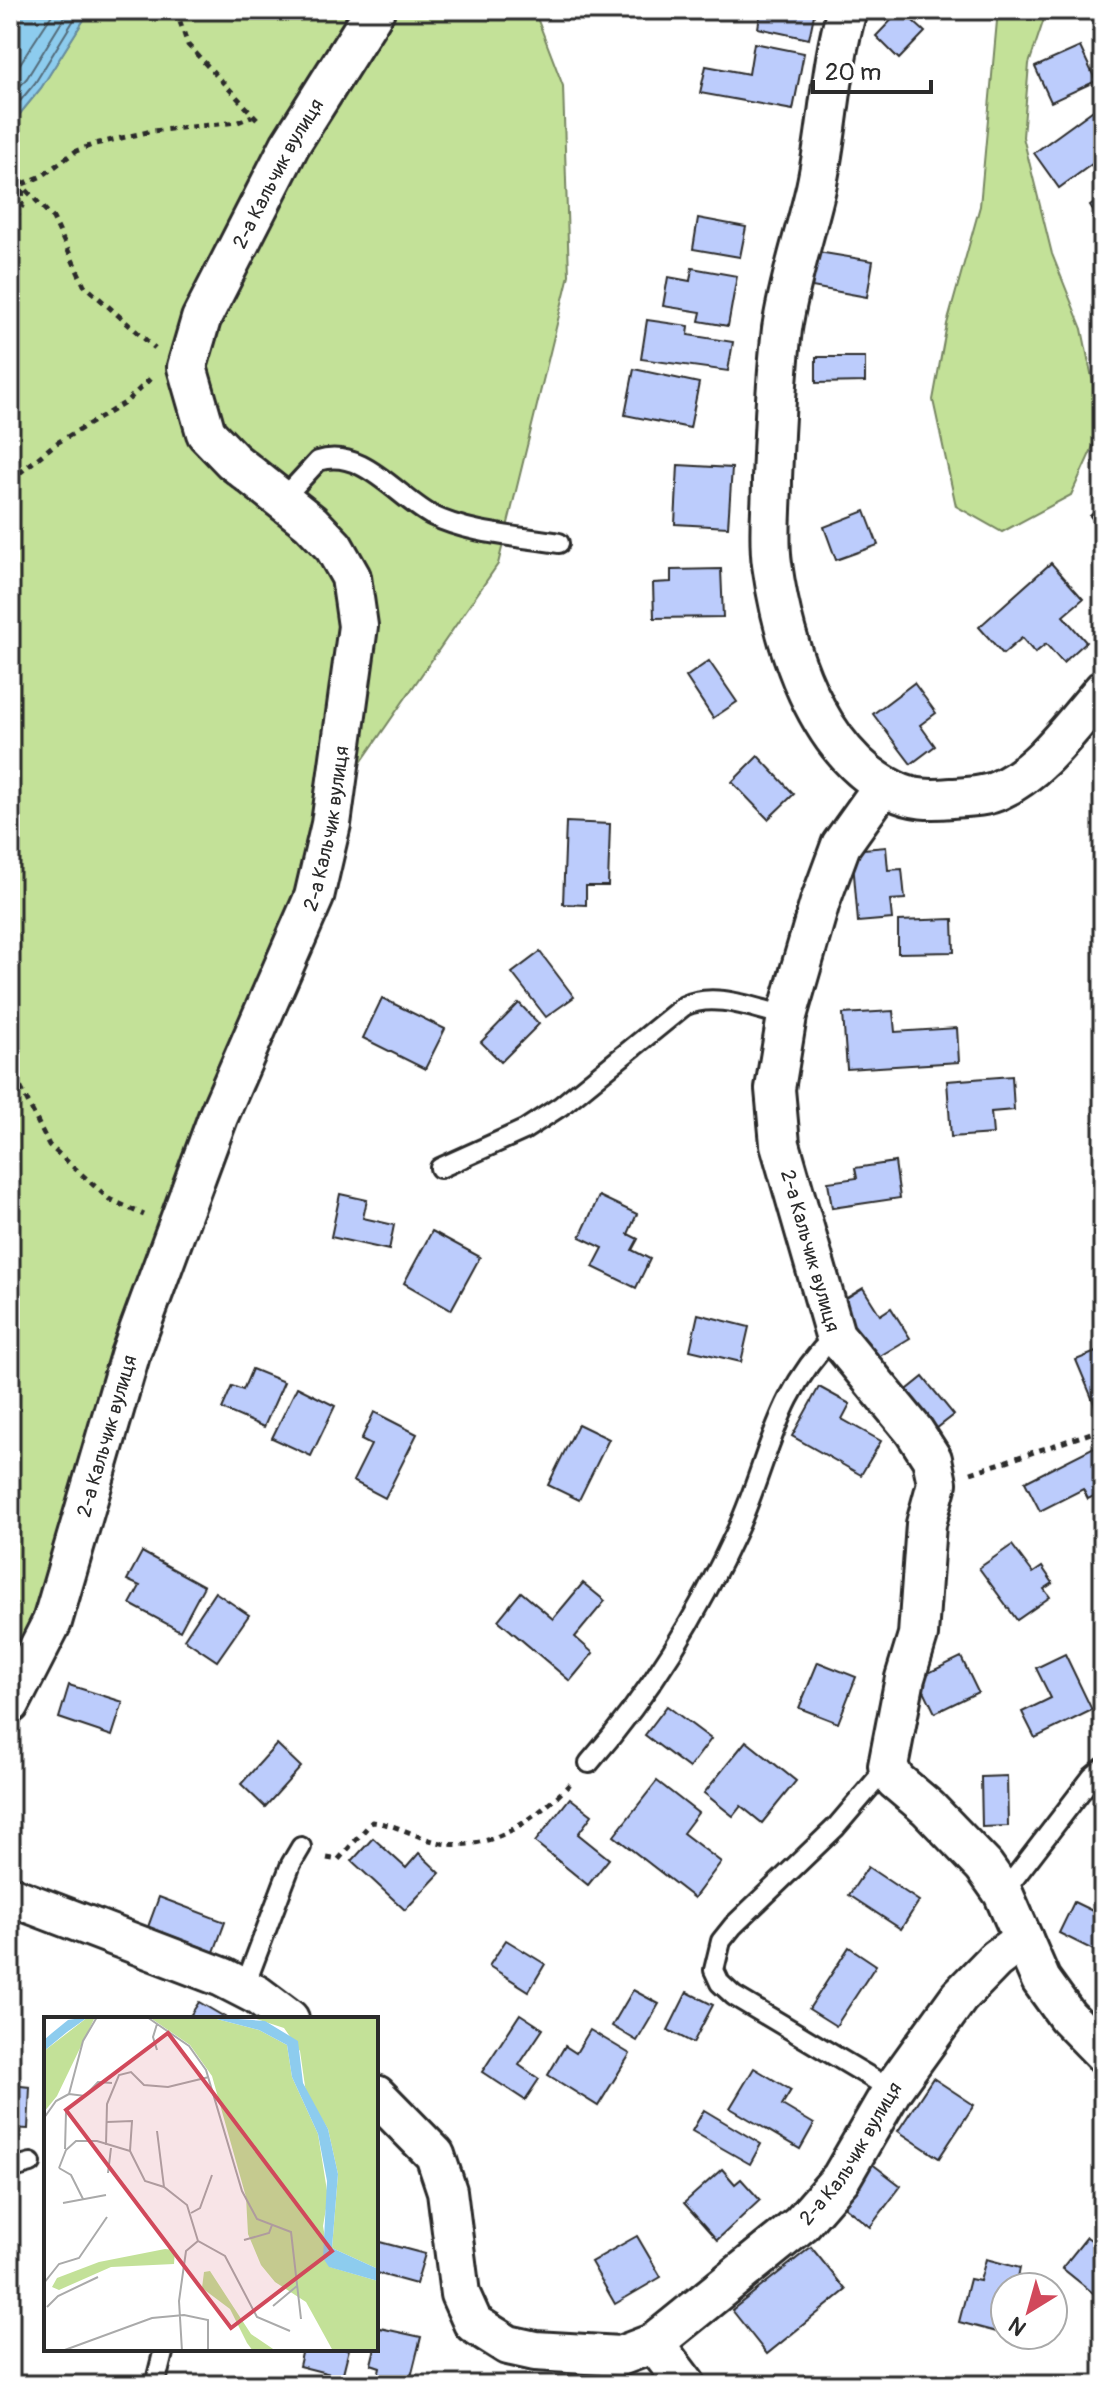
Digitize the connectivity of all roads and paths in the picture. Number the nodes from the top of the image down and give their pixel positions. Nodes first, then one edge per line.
1 (176, 10) edge
2 (375, 10) edge
3 (847, 10) edge
4 (1093, 10) edge
5 (1103, 30) edge
6 (252, 116) junction
7 (290, 145) junction
8 (10, 173) edge
9 (23, 184) junction
10 (10, 229) edge
11 (178, 368) junction
12 (10, 481) edge
13 (282, 500) junction
14 (559, 543) dead end
15 (1103, 690) edge
16 (883, 786) junction
17 (787, 1016) junction
18 (10, 1066) edge
19 (440, 1168) dead end
20 (177, 1230) junction
21 (835, 1335) junction
22 (1103, 1429) edge
23 (937, 1483) junction
24 (10, 1704) edge
25 (589, 1763) joint
26 (888, 1766) junction
27 (1103, 1768) edge
28 (301, 1847) joint
29 (1003, 1893) junction
30 (10, 1896) edge
31 (1023, 1939) junction
32 (244, 1988) junction
33 (286, 2017) edge
34 (1103, 2053) edge
35 (892, 2090) junction
36 (378, 2097) edge
37 (31, 2163) dead end
38 (10, 2169) edge
39 (654, 2343) junction
40 (164, 2351) edge
41 (155, 2385) edge
42 (686, 2385) edge

1 - 6 path
2 - 7 street, 2-а Кальчик вулиця
3 - 16 street
4 - 5 path
6 - 7 path
6 - 9 path
7 - 11 street, 2-а Кальчик вулиця
8 - 9 path
9 - 10 path
9 - 11 path
11 - 12 path
11 - 13 street, 2-а Кальчик вулиця
13 - 14 lane
13 - 20 street, 2-а Кальчик вулиця
15 - 16 street
16 - 17 street, 2-а Кальчик вулиця
17 - 19 lane
17 - 21 street, 2-а Кальчик вулиця
18 - 20 path
20 - 24 street, 2-а Кальчик вулиця
21 - 23 street, 2-а Кальчик вулиця
21 - 25 lane
22 - 23 path
23 - 26 street
25 - 28 path
26 - 29 street
26 - 35 lane
27 - 29 lane
28 - 32 lane
29 - 31 street
30 - 32 street
31 - 34 street
31 - 35 street, 2-а Кальчик вулиця
32 - 33 street
35 - 39 street, 2-а Кальчик вулиця
36 - 39 street, 2-а Кальчик вулиця
37 - 38 lane
39 - 42 street
40 - 41 lane

